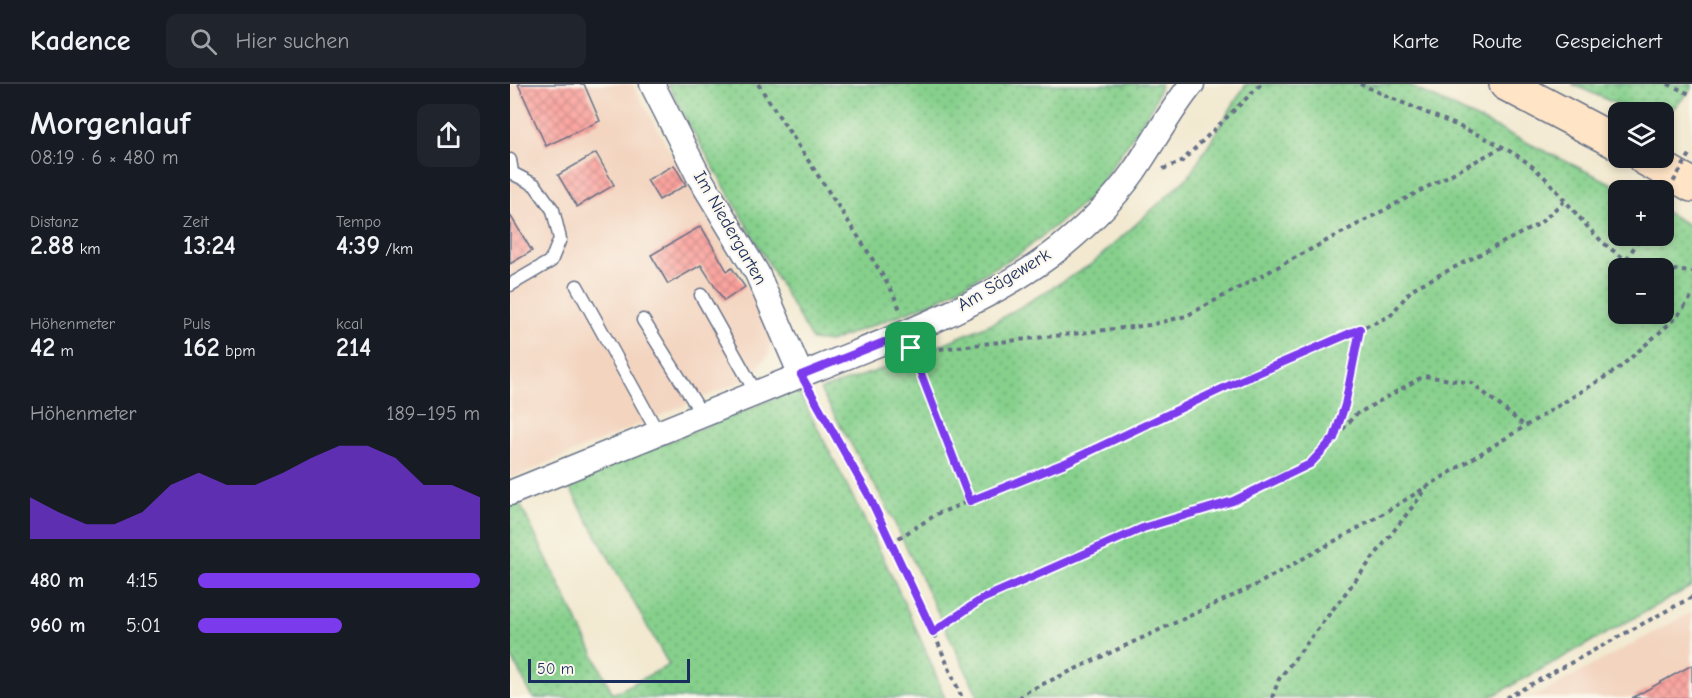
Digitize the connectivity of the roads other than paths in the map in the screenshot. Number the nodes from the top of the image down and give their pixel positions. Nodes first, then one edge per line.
1 (652, 84) edge
2 (1192, 84) edge
3 (1506, 84) edge
4 (1179, 94) edge
5 (1608, 138) edge
6 (511, 168) edge
7 (1662, 168) edge
8 (1692, 185) edge
9 (510, 285) edge
10 (577, 286) dead end
11 (701, 296) dead end
12 (643, 320) dead end
13 (801, 375) junction
14 (756, 393) junction
15 (700, 416) junction
16 (657, 433) junction
17 (510, 493) edge

1 - 13 street, Im Niedergarten
2 - 4 street, Am Sägewerk
3 - 5 main road
4 - 13 street, Am Sägewerk
6 - 9 lane
7 - 8 main road
10 - 16 lane
11 - 14 lane
12 - 15 lane
13 - 14 street, Am Sägewerk
14 - 15 street, Am Sägewerk
15 - 16 street, Am Sägewerk
16 - 17 street, Am Sägewerk

